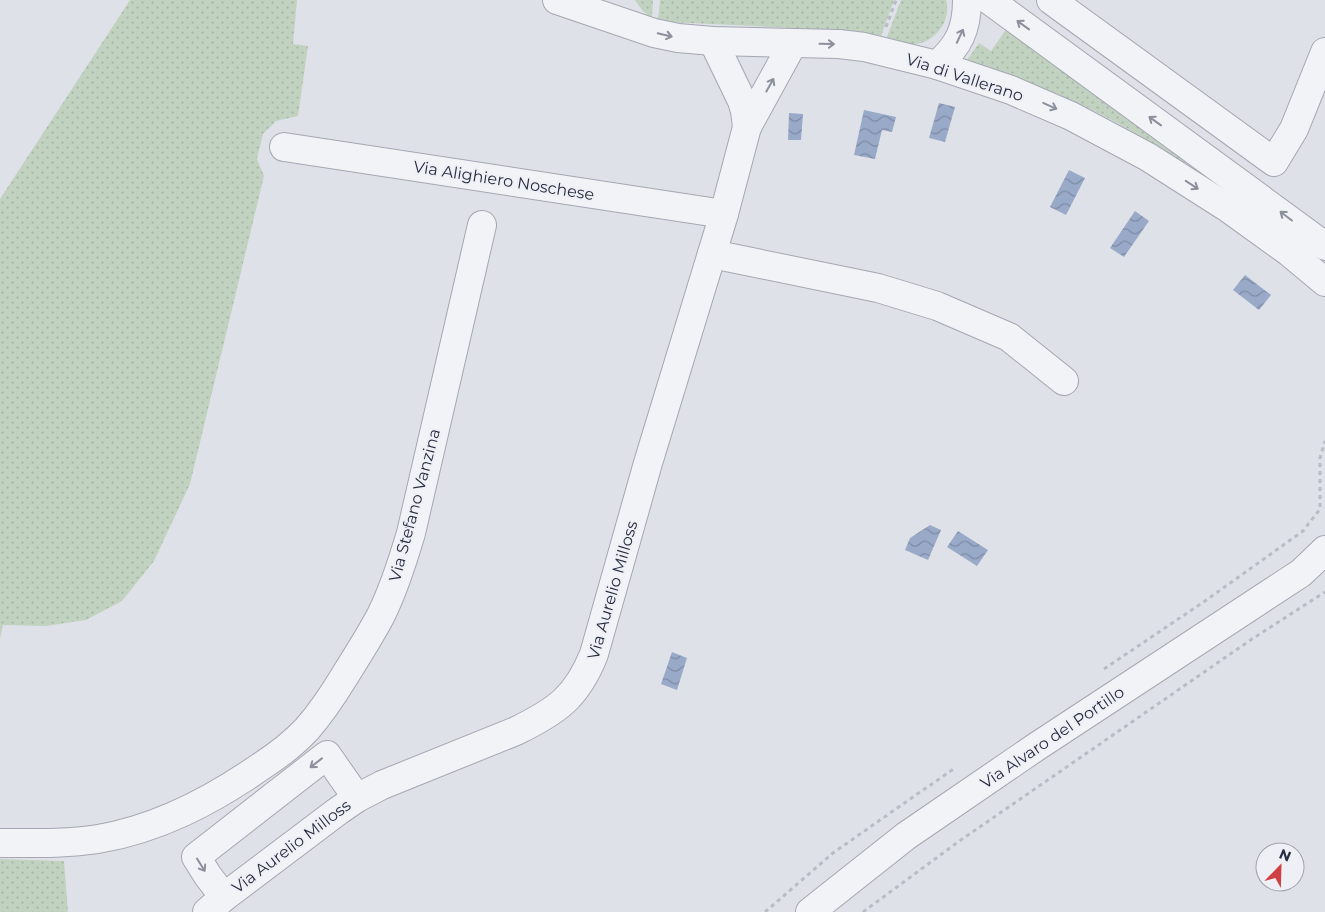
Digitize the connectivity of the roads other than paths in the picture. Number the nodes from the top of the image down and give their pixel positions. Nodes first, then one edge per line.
1 (557, 0) edge
2 (967, 0) edge
3 (989, 0) edge
4 (1051, 0) edge
5 (617, 11) edge
6 (714, 41) junction
7 (793, 44) junction
8 (1325, 52) edge
9 (937, 65) junction
10 (746, 127) junction
11 (284, 146) dead end
12 (724, 214) junction
13 (482, 225) dead end
14 (1325, 246) edge
15 (712, 254) junction
16 (1325, 282) edge
17 (1064, 381) dead end
18 (1325, 550) edge
19 (1313, 568) edge
20 (255, 771) junction
21 (274, 795) junction
22 (356, 798) junction
23 (0, 843) edge
24 (216, 904) edge
25 (810, 912) edge

1 - 5 street, Via di Vallerano
9 -> 2 street
14 -> 3 street
4 - 8 street
5 -> 6 street, Via di Vallerano
6 - 7 street, Via di Vallerano
6 - 10 street, Via Aurelio Milloss
7 -> 9 street, Via di Vallerano
10 -> 7 street, Via Aurelio Milloss
9 -> 16 street, Via di Vallerano
10 - 12 street, Via Aurelio Milloss
11 - 12 street, Via Alighiero Noschese
12 - 15 street, Via Aurelio Milloss
13 - 20 street, Via Stefano Vanzina
15 - 17 street
15 - 22 street, Via Aurelio Milloss
18 - 19 street, Via Alvaro del Portillo
19 - 25 street, Via Alvaro del Portillo
20 - 21 street
20 - 23 street, Via Stefano Vanzina
22 -> 21 street
21 -> 24 street
22 - 24 street, Via Aurelio Milloss

